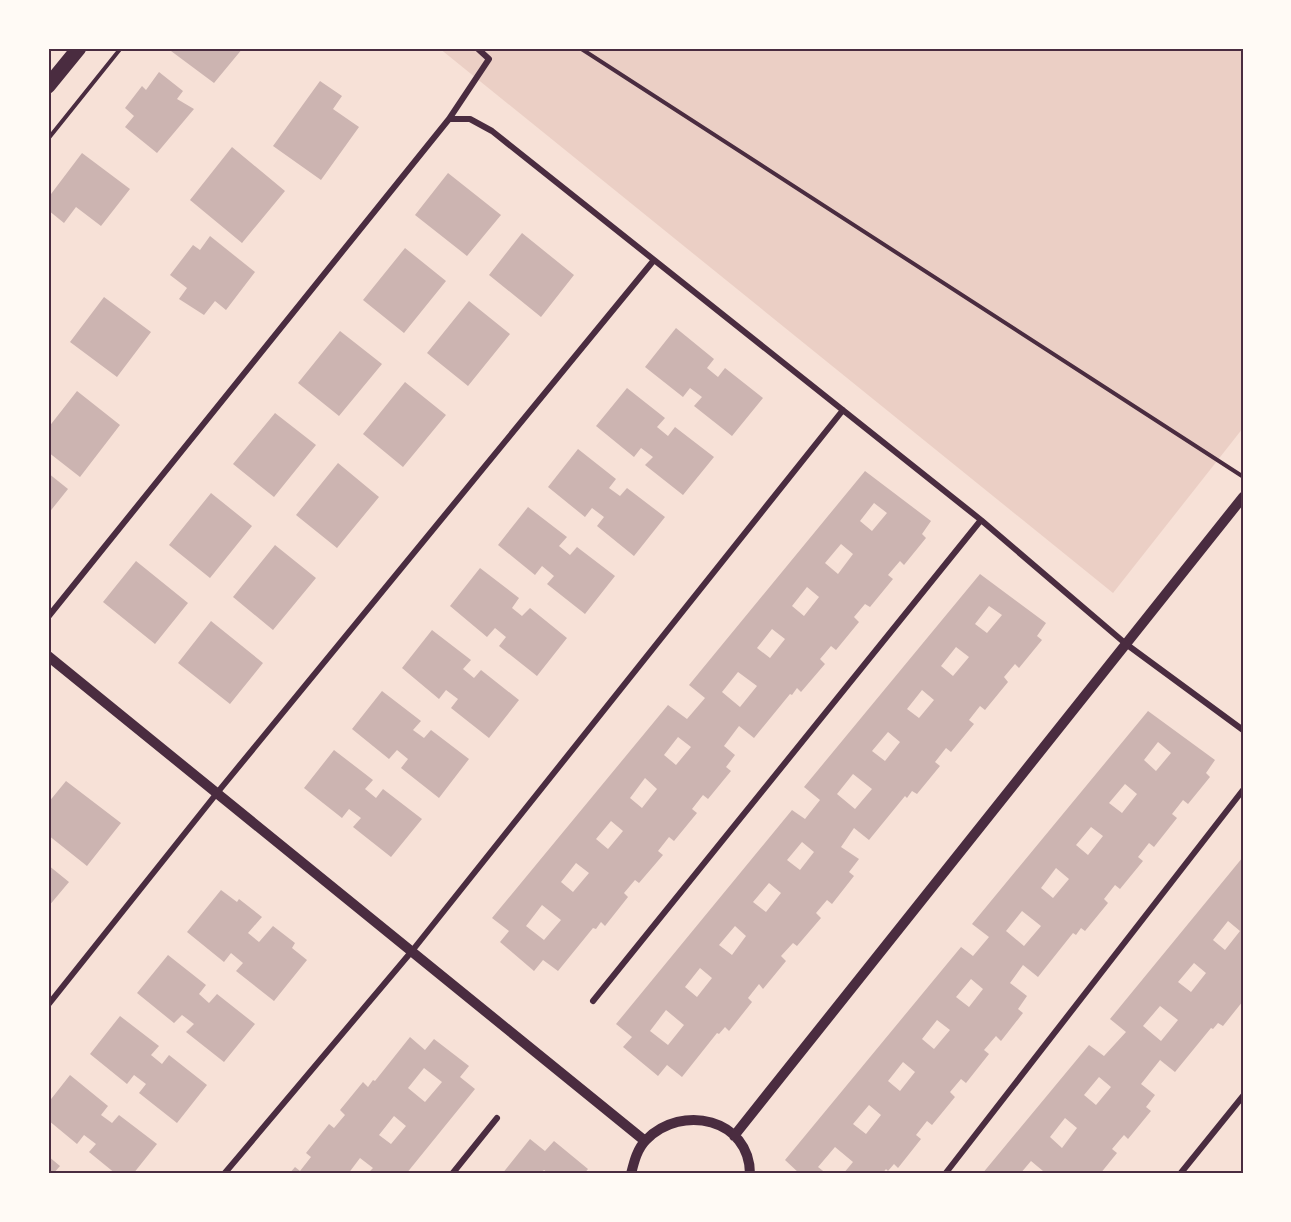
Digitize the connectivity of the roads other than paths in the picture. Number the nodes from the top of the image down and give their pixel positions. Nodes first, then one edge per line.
1 (79, 48) edge
2 (477, 48) edge
3 (48, 86) edge
4 (448, 119) junction
5 (654, 260) junction
6 (843, 410) junction
7 (1243, 497) edge
8 (981, 520) junction
9 (48, 617) edge
10 (1126, 644) junction
11 (48, 656) edge
12 (1243, 730) edge
13 (1243, 790) edge
14 (218, 793) junction
15 (412, 951) junction
16 (593, 1001) dead end
17 (48, 1005) edge
18 (1243, 1096) edge
19 (497, 1118) dead end
20 (734, 1136) junction
21 (645, 1141) junction
22 (224, 1174) edge
23 (452, 1174) edge
24 (631, 1174) edge
25 (750, 1174) edge
26 (945, 1174) edge
27 (1180, 1174) edge

1 - 3 main road
2 - 4 street
4 - 5 street
4 - 9 street
5 - 6 street
5 - 14 street
6 - 8 street
6 - 15 street
7 - 10 street
8 - 10 street
8 - 16 street
10 - 12 street
10 - 20 street
11 - 14 street
13 - 26 street
14 - 15 street
14 - 17 street
15 - 21 street
15 - 22 street
18 - 27 street
19 - 23 street
20 - 21 street
20 - 25 street
21 - 24 street

